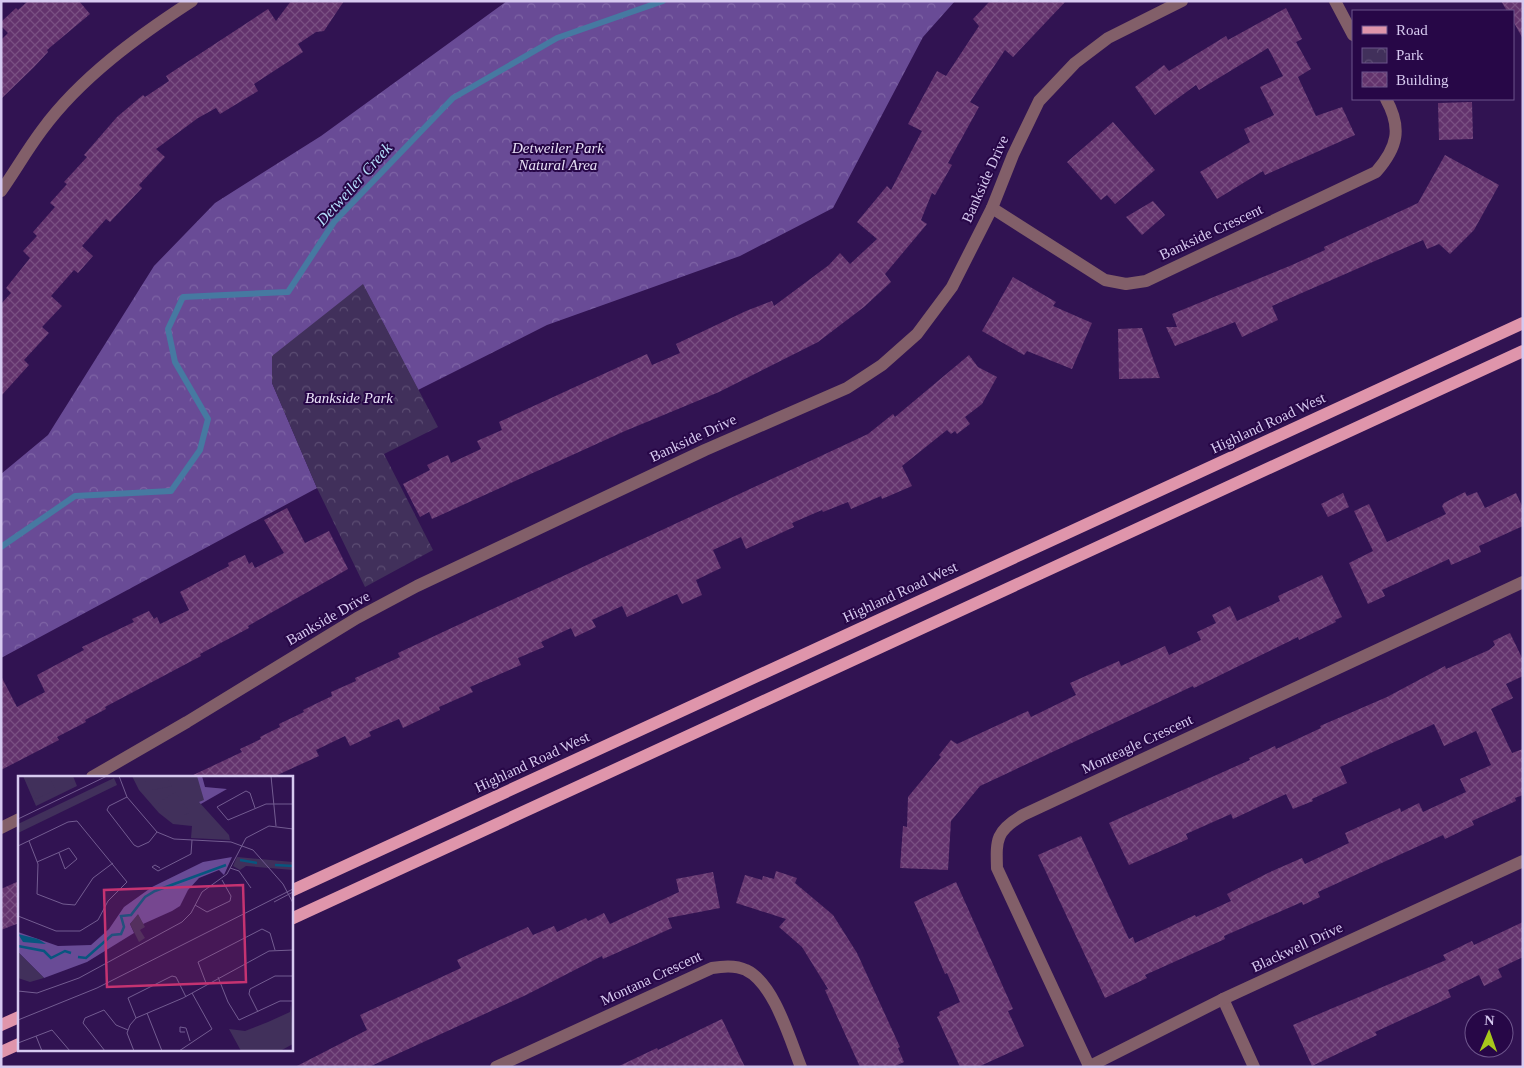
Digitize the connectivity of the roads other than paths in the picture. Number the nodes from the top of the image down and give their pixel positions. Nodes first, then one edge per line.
1 (192, 1) edge
2 (1182, 1) edge
3 (1335, 1) edge
4 (1352, 33) edge
5 (1386, 100) edge
6 (1, 191) edge
7 (992, 208) junction
8 (1523, 323) edge
9 (1523, 351) edge
10 (1523, 582) edge
11 (94, 776) edge
12 (18, 820) edge
13 (1, 828) edge
14 (1523, 860) edge
15 (292, 891) edge
16 (292, 919) edge
17 (1223, 999) junction
18 (18, 1017) edge
19 (1, 1025) edge
20 (18, 1044) edge
21 (1, 1052) edge
22 (1088, 1066) edge
23 (496, 1067) edge
24 (801, 1067) edge
25 (1254, 1067) edge

1 - 6 street
2 - 7 street, Bankside Drive
3 - 4 street
5 - 7 street, Bankside Crescent
7 - 11 street, Bankside Drive
8 - 15 main road, Highland Road West
9 - 16 main road
10 - 22 street, Monteagle Crescent
12 - 13 street
14 - 17 street, Blackwell Drive
17 - 22 street, Blackwell Drive
17 - 25 street
18 - 19 main road
20 - 21 main road
23 - 24 street, Montana Crescent

